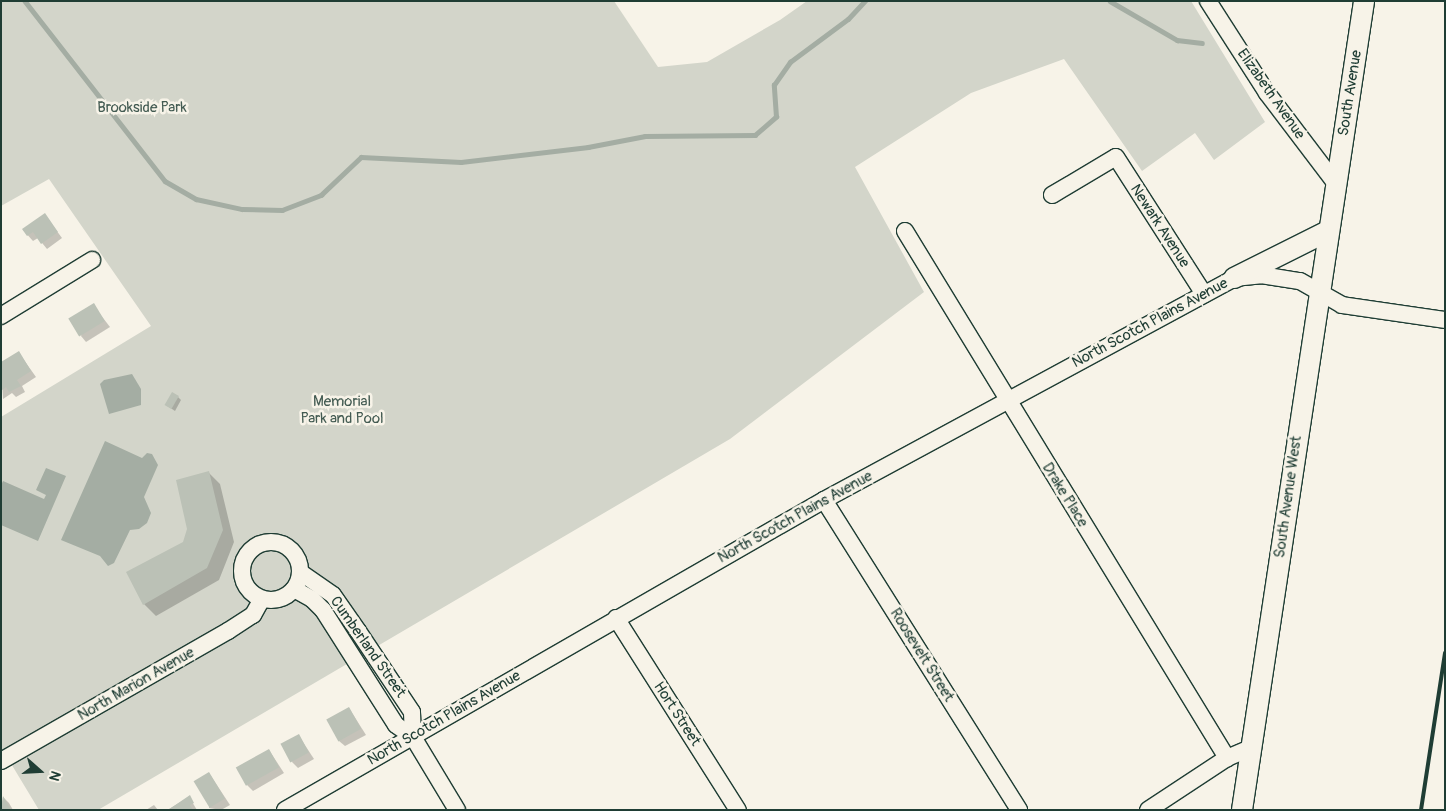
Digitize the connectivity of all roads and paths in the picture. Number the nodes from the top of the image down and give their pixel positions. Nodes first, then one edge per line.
1 (1208, 1) edge
2 (1364, 1) edge
3 (1336, 184) junction
4 (1052, 195) dead end
5 (904, 231) dead end
6 (1328, 231) junction
7 (92, 260) dead end
8 (1234, 278) junction
9 (1319, 292) junction
10 (1204, 294) junction
11 (1, 316) edge
12 (1445, 320) edge
13 (1007, 400) junction
14 (824, 500) junction
15 (300, 572) junction
16 (294, 589) junction
17 (262, 599) junction
18 (616, 618) junction
19 (413, 737) junction
20 (1251, 748) junction
21 (1227, 758) junction
22 (1, 761) edge
23 (285, 810) edge
24 (457, 810) edge
25 (738, 810) edge
26 (1019, 810) edge
27 (1148, 810) edge
28 (1242, 810) edge

1 - 3 street, Elizabeth Avenue
2 - 3 main road, South Avenue
3 - 6 main road, South Avenue West
4 - 10 street, Newark Avenue
5 - 13 street, Drake Place
6 - 8 main road
6 - 9 main road, South Avenue West
7 - 11 street
8 - 9 street, North Scotch Plains Avenue
8 - 10 street, North Scotch Plains Avenue
9 - 12 street, North Scotch Plains Avenue
9 - 20 main road, South Avenue West
10 - 13 street, North Scotch Plains Avenue
13 - 14 street, North Scotch Plains Avenue
13 - 21 street, Drake Place
14 - 18 street, North Scotch Plains Avenue
14 - 26 street, Roosevelt Street
15 - 16 street
15 - 17 street
15 - 19 street, Cumberland Street
16 - 17 street
16 - 19 street, Cumberland Street
17 - 22 street, North Marion Avenue
18 - 19 street, North Scotch Plains Avenue
18 - 25 street, Hort Street
19 - 23 street, North Scotch Plains Avenue
19 - 24 street, Cumberland Street
20 - 21 street
20 - 28 main road, South Avenue West
21 - 27 street

